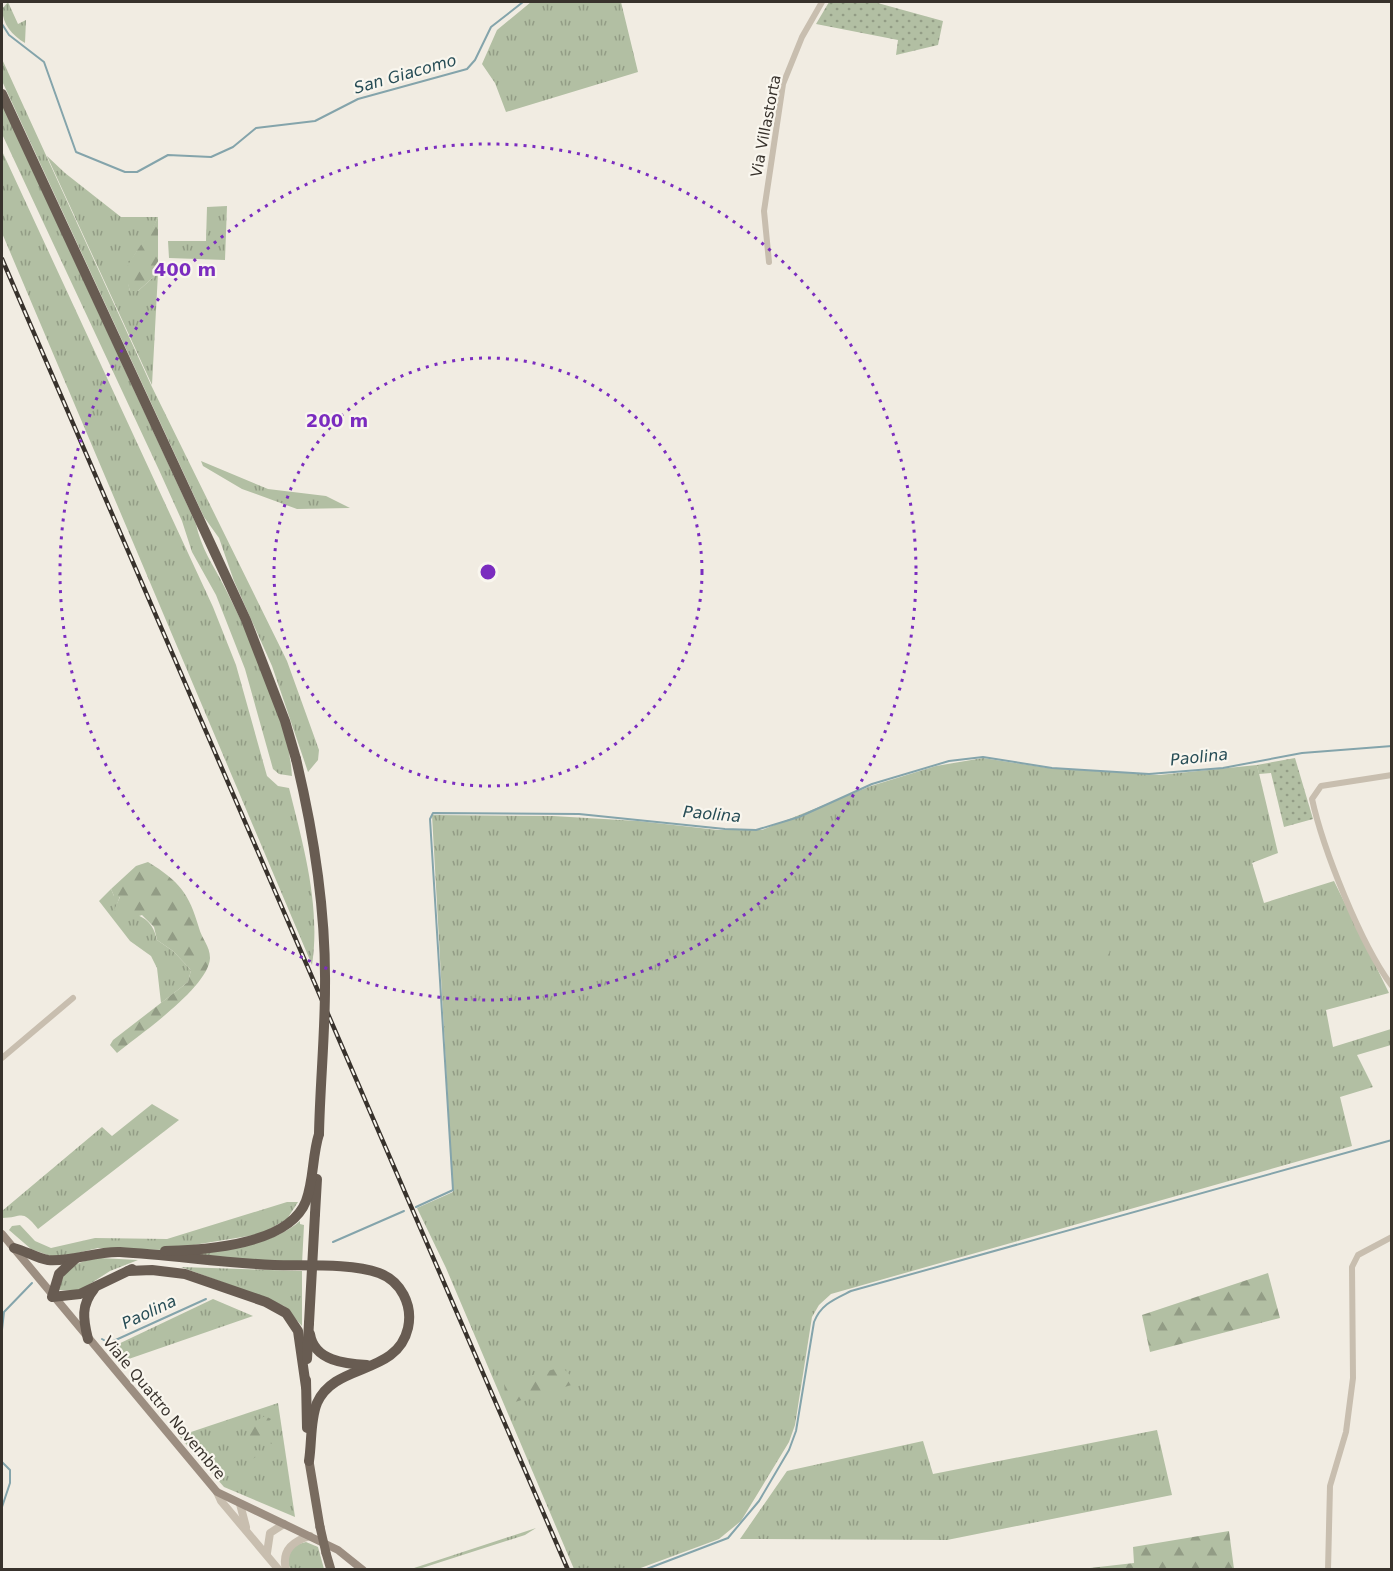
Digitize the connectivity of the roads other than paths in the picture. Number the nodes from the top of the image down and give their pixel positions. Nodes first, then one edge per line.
1 (822, 2) edge
2 (2, 94) edge
3 (769, 262) dead end
4 (1392, 776) edge
5 (1392, 986) edge
6 (73, 998) dead end
7 (2, 1058) edge
8 (319, 1134) junction
9 (2, 1234) edge
10 (1392, 1237) edge
11 (14, 1248) junction
12 (123, 1252) junction
13 (77, 1257) junction
14 (197, 1261) junction
15 (128, 1271) junction
16 (95, 1287) junction
17 (52, 1297) junction
18 (309, 1324) junction
19 (88, 1339) junction
20 (374, 1365) junction
21 (306, 1387) junction
22 (309, 1461) junction
23 (217, 1492) junction
24 (240, 1504) junction
25 (284, 1524) junction
26 (249, 1534) junction
27 (310, 1536) junction
28 (268, 1554) junction
29 (279, 1569) edge
30 (286, 1569) edge
31 (330, 1569) edge
32 (363, 1569) edge
33 (1328, 1569) edge

1 - 3 street, Via Villastorta
2 - 8 highway, bridge
4 - 5 street
6 - 7 street
8 - 12 highway
8 - 18 highway, bridge
9 - 11 main road, Viale Quattro Novembre
10 - 33 street
11 - 13 highway
11 - 17 main road, Viale Quattro Novembre
12 - 13 highway
12 - 14 highway
13 - 17 highway
14 - 15 highway
14 - 20 highway
15 - 16 highway
15 - 21 highway
16 - 17 highway
16 - 19 highway
17 - 19 main road, Viale Quattro Novembre
18 - 20 highway
18 - 21 highway
19 - 23 main road, Viale Quattro Novembre
20 - 22 highway
21 - 22 highway
22 - 31 main road, bridge
23 - 24 main road, Viale Quattro Novembre
23 - 26 street
24 - 25 main road, Viale Quattro Novembre
24 - 26 street
25 - 27 main road, Viale Quattro Novembre
25 - 28 street
26 - 28 street
27 - 30 street
27 - 32 main road, Viale Quattro Novembre
28 - 29 street

